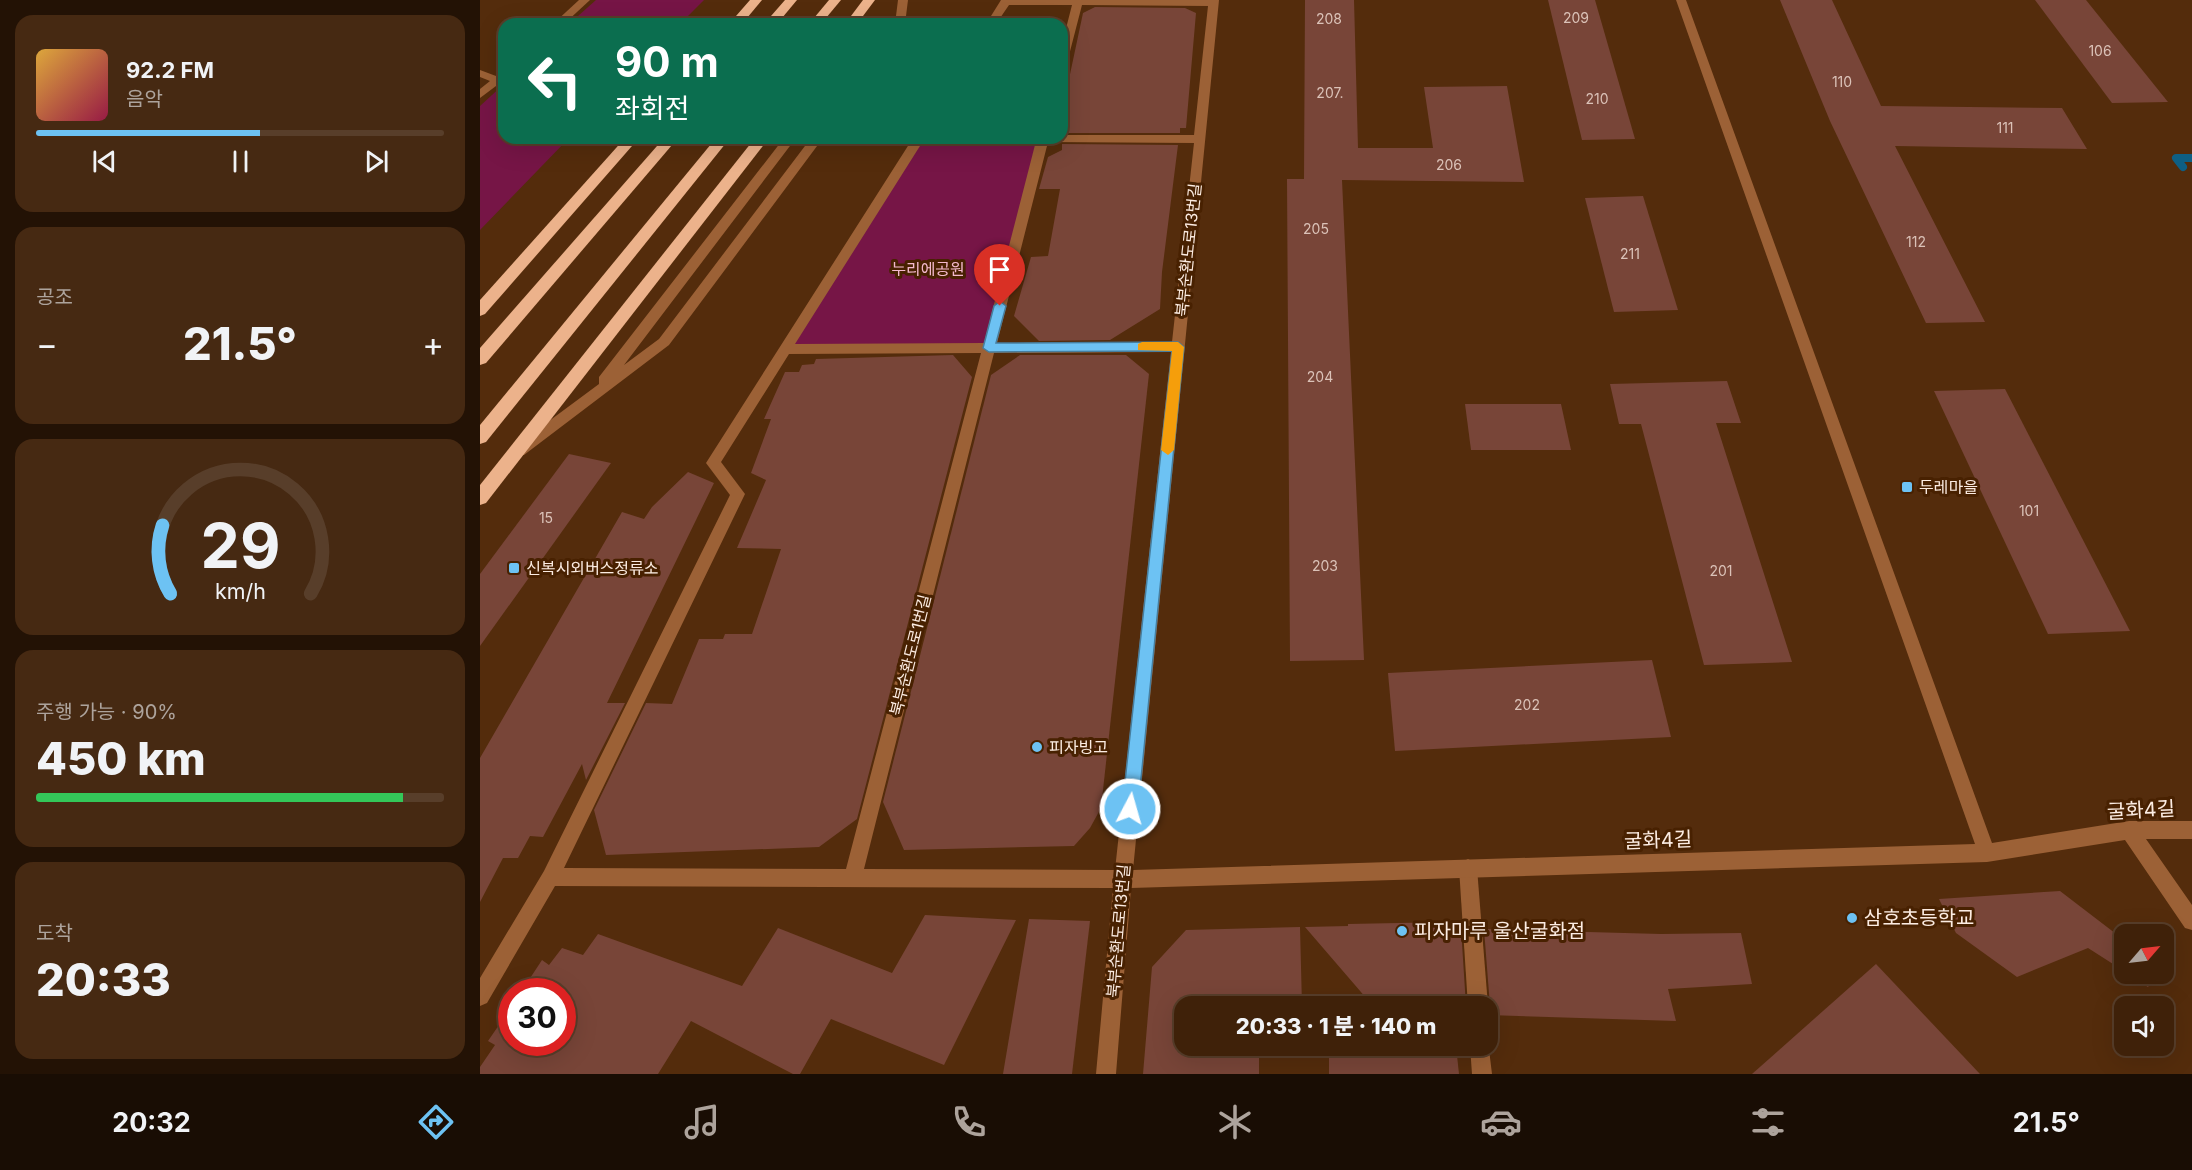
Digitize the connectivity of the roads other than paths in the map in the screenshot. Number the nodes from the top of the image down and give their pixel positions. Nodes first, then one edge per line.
1 (585, 0) edge
2 (756, 0) edge
3 (791, 0) edge
4 (835, 0) edge
5 (869, 0) edge
6 (903, 0) edge
7 (1681, 0) edge
8 (1006, 1) edge
9 (1214, 2) edge
10 (1077, 3) junction
11 (565, 18) edge
12 (740, 18) edge
13 (775, 18) edge
14 (820, 18) edge
15 (856, 18) edge
16 (901, 18) edge
17 (995, 18) edge
18 (1068, 39) edge
19 (480, 73) edge
20 (498, 76) edge
21 (498, 80) edge
22 (480, 95) edge
23 (1068, 138) edge
24 (1200, 140) junction
25 (627, 144) edge
26 (666, 144) edge
27 (718, 144) edge
28 (757, 144) edge
29 (785, 144) edge
30 (812, 144) edge
31 (915, 144) edge
32 (1041, 144) edge
33 (480, 310) edge
34 (1178, 347) junction
35 (989, 348) junction
36 (785, 349) junction
37 (480, 359) edge
38 (591, 398) junction
39 (480, 437) edge
40 (515, 454) junction
41 (480, 498) edge
42 (2129, 830) junction
43 (2192, 830) edge
44 (1987, 853) junction
45 (1468, 868) junction
46 (550, 877) junction
47 (852, 879) junction
48 (1123, 879) junction
49 (2192, 921) edge
50 (480, 996) edge
51 (1477, 996) edge
52 (1481, 1056) edge
53 (1106, 1074) edge
54 (1482, 1074) edge

1 - 11 street
2 - 12 highway
3 - 13 highway
4 - 14 highway
5 - 15 highway
6 - 16 street
7 - 44 street
8 - 10 street
8 - 17 street
9 - 10 street
9 - 24 street, 북부순환도로13번길
10 - 18 street
19 - 20 street
21 - 22 street
23 - 24 street
24 - 34 street, 북부순환도로13번길
25 - 33 highway
26 - 37 highway
27 - 39 highway
28 - 40 highway
29 - 38 street
30 - 38 street
31 - 36 street
32 - 35 street, 북부순환도로1번길
34 - 35 street
34 - 48 street, 북부순환도로13번길
35 - 36 street
35 - 47 street, 북부순환도로1번길
36 - 46 street
38 - 40 street
40 - 41 highway
42 - 43 street, 굴화4길
42 - 44 street, 굴화4길
42 - 49 street
44 - 45 street, 굴화4길
45 - 48 street, 굴화4길
45 - 51 street
46 - 47 street
46 - 50 street
47 - 48 street, 굴화4길
48 - 53 street, 북부순환도로13번길
52 - 54 street

